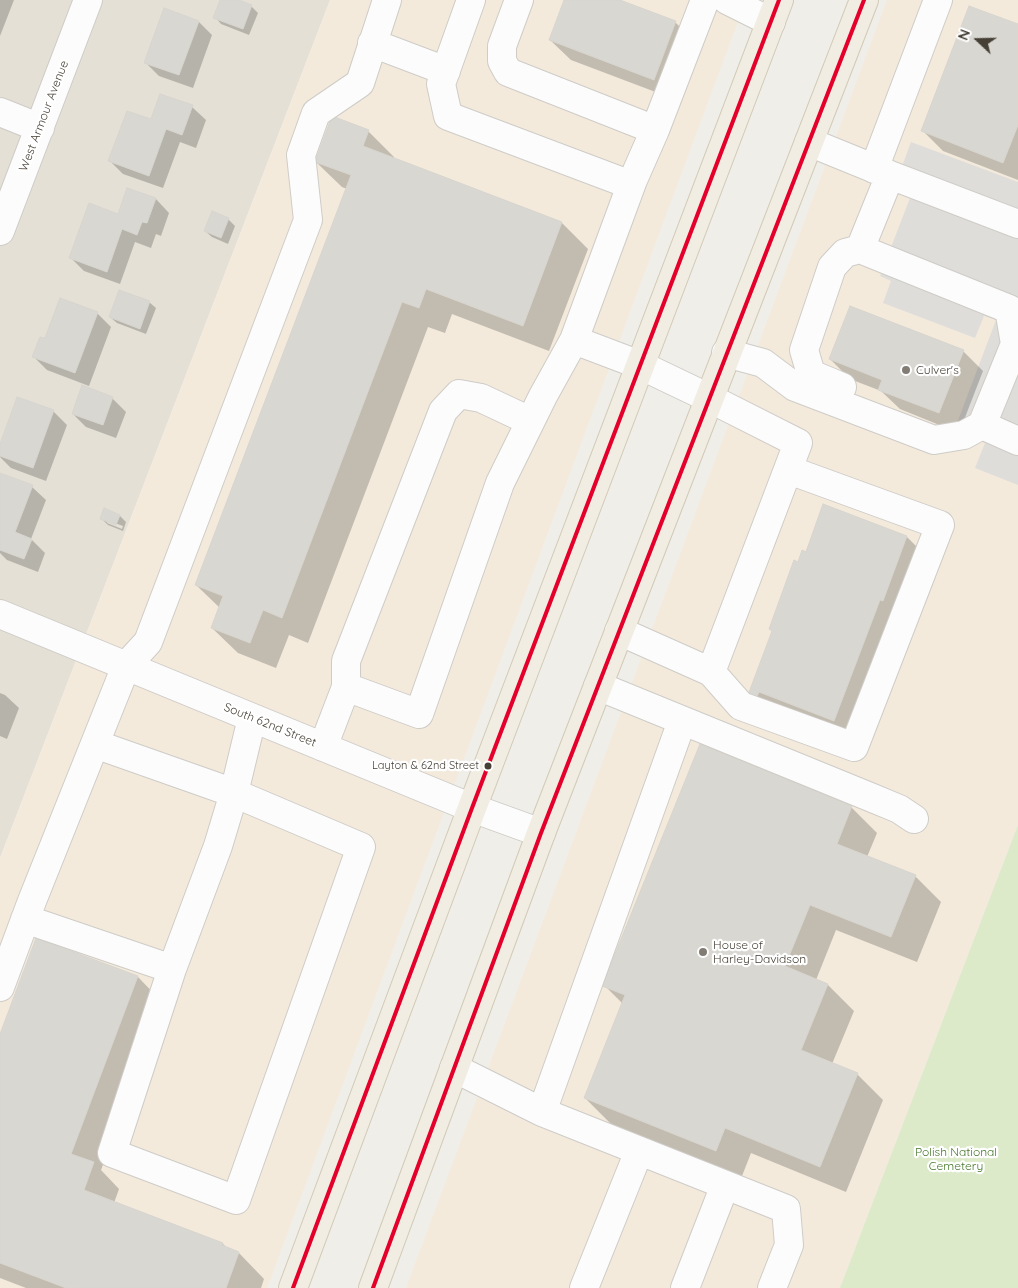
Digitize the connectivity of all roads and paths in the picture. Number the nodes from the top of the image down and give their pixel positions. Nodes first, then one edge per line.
1 (88, 0) edge
2 (388, 0) edge
3 (471, 0) edge
4 (519, 0) edge
5 (705, 0) edge
6 (727, 0) edge
7 (864, 0) edge
8 (938, 0) edge
9 (775, 11) edge
10 (372, 43) junction
11 (446, 71) junction
12 (0, 112) edge
13 (40, 128) junction
14 (655, 130) junction
15 (809, 142) junction
16 (882, 172) junction
17 (631, 185) junction
18 (1018, 224) edge
19 (0, 231) edge
20 (860, 249) junction
21 (1014, 298) edge
22 (574, 340) junction
23 (1016, 344) edge
24 (726, 354) junction
25 (640, 365) junction
26 (709, 398) junction
27 (530, 421) junction
28 (982, 424) junction
29 (903, 428) junction
30 (1018, 441) edge
31 (789, 470) junction
32 (0, 614) edge
33 (619, 631) junction
34 (126, 666) junction
35 (711, 672) junction
36 (598, 686) junction
37 (346, 687) junction
38 (252, 718) junction
39 (682, 721) junction
40 (95, 744) junction
41 (323, 747) junction
42 (234, 793) junction
43 (472, 808) junction
44 (914, 819) dead end
45 (541, 833) junction
46 (25, 919) junction
47 (172, 969) junction
48 (0, 988) edge
49 (454, 1068) junction
50 (542, 1112) junction
51 (639, 1151) junction
52 (725, 1186) junction
53 (292, 1288) edge
54 (373, 1288) edge
55 (584, 1288) edge
56 (685, 1288) edge
57 (772, 1288) edge

1 - 13 street, West Armour Avenue
2 - 10 street
3 - 11 street
4 - 14 street
5 - 14 street
6 - 9 street
7 - 15 main road
8 - 16 street
9 - 25 main road
10 - 11 street
10 - 34 street
11 - 17 street
12 - 13 street
13 - 19 street, West Armour Avenue
14 - 17 street
15 - 16 street
15 - 24 main road
16 - 18 street
16 - 20 street
17 - 22 street
20 - 21 street
20 - 29 street
21 - 23 street
22 - 25 street
22 - 27 street
23 - 28 street
24 - 26 main road
24 - 29 street
25 - 26 street
25 - 43 main road
26 - 31 street
26 - 33 main road
27 - 37 street
27 - 37 street
28 - 29 street
28 - 30 street
31 - 35 street
31 - 35 street
32 - 34 street, South 62nd Street
33 - 35 street
33 - 36 main road
34 - 38 street, South 62nd Street
34 - 40 street
36 - 39 street
36 - 45 main road
37 - 41 street
38 - 41 street, South 62nd Street
38 - 42 street
39 - 44 street
39 - 50 street
40 - 42 street
40 - 46 street
41 - 43 street, South 62nd Street
42 - 47 street
42 - 47 street
43 - 45 street, South 62nd Street
43 - 53 main road
45 - 49 main road
46 - 47 street
46 - 48 street
49 - 50 street
49 - 54 main road
50 - 51 street
51 - 52 street
51 - 55 street
52 - 56 street
52 - 57 street

